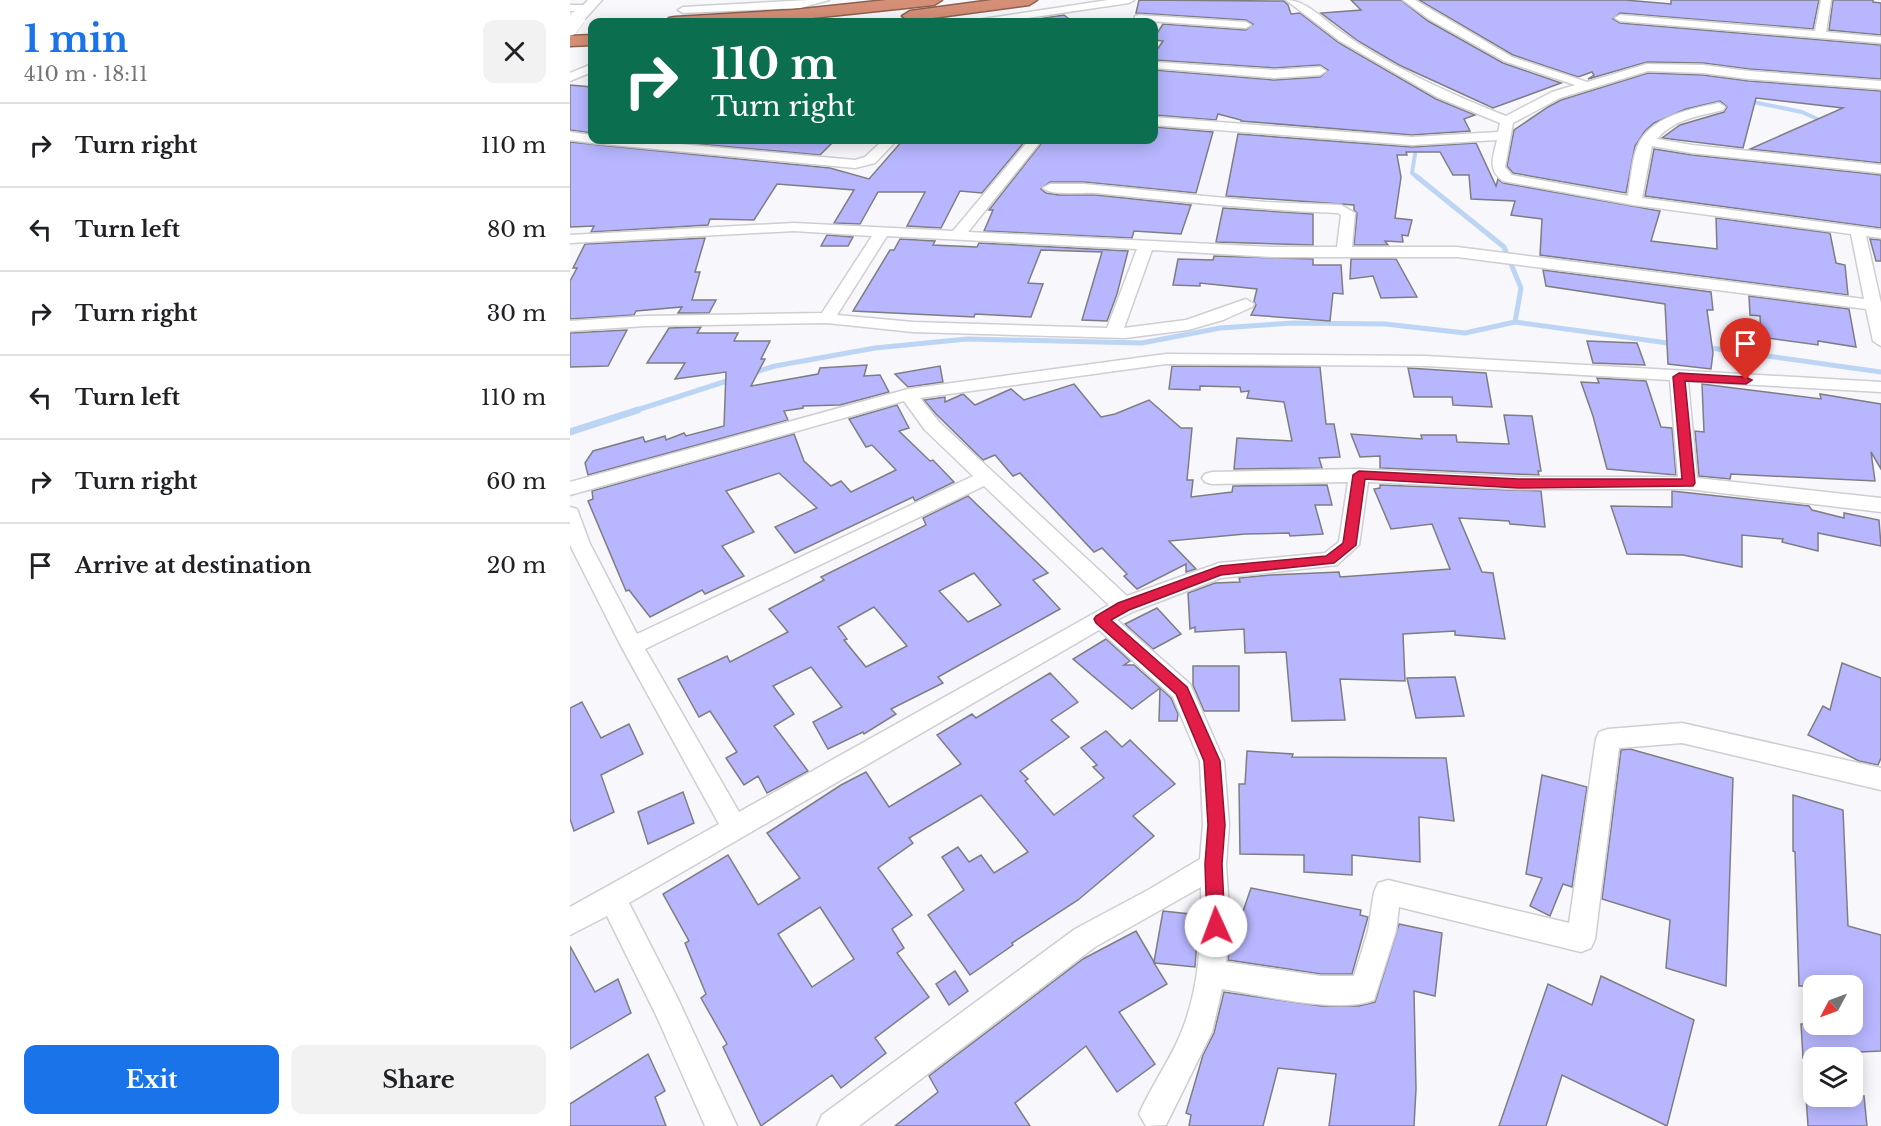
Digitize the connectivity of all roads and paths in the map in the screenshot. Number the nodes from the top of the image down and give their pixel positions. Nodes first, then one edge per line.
1 (700, 0) edge
2 (824, 0) edge
3 (934, 0) edge
4 (1029, 0) edge
5 (1128, 0) edge
6 (1291, 0) edge
7 (1408, 0) edge
8 (1826, 0) edge
9 (804, 2) edge
10 (679, 16) edge
11 (889, 18) edge
12 (1026, 18) edge
13 (1135, 18) edge
14 (1620, 18) dead end
15 (1158, 21) edge
16 (1246, 25) dead end
17 (1820, 36) junction
18 (588, 40) edge
19 (1881, 40) edge
20 (570, 41) edge
21 (1158, 65) edge
22 (588, 71) edge
23 (1320, 71) dead end
24 (570, 77) edge
25 (1585, 85) junction
26 (1881, 85) edge
27 (1719, 107) dead end
28 (1158, 121) edge
29 (1507, 121) junction
30 (570, 136) edge
31 (1503, 136) junction
32 (588, 138) edge
33 (1647, 141) junction
34 (642, 144) edge
35 (886, 144) edge
36 (1032, 144) edge
37 (1881, 169) edge
38 (1050, 188) dead end
39 (1634, 201) junction
40 (882, 232) junction
41 (1858, 232) junction
42 (1881, 234) edge
43 (957, 236) junction
44 (570, 239) edge
45 (1146, 245) junction
46 (1344, 252) junction
47 (1246, 304) dead end
48 (1872, 305) junction
49 (827, 318) junction
50 (570, 326) edge
51 (1114, 333) junction
52 (1881, 341) edge
53 (1679, 377) junction
54 (1881, 387) edge
55 (908, 394) junction
56 (1359, 475) junction
57 (987, 477) junction
58 (1212, 478) dead end
59 (1688, 483) junction
60 (570, 489) edge
61 (1881, 506) edge
62 (570, 513) edge
63 (1124, 606) junction
64 (1101, 619) junction
65 (632, 646) junction
66 (1881, 780) edge
67 (735, 829) junction
68 (1213, 864) junction
69 (612, 898) junction
70 (570, 922) edge
71 (1211, 974) junction
72 (1155, 1114) dead end
73 (721, 1126) edge
74 (833, 1126) edge

1 - 10 street
2 - 9 street
3 - 10 highway
4 - 11 highway
5 - 12 street
5 - 13 street
6 - 29 street
7 - 25 street
8 - 17 street
9 - 10 street
14 - 17 street
15 - 16 street
17 - 19 street
18 - 20 highway
21 - 23 street
22 - 24 street
25 - 26 street
25 - 29 street
27 - 33 street
28 - 31 street
29 - 31 street
30 - 32 street
31 - 39 street
33 - 37 street
33 - 39 street
34 - 35 street
36 - 43 street
38 - 46 street
39 - 41 street
40 - 43 street
40 - 44 street
40 - 49 street
41 - 42 street
41 - 48 street
43 - 45 street
45 - 46 street
45 - 51 street
46 - 48 street
47 - 51 street
48 - 52 street
49 - 50 street
49 - 51 street
53 - 54 street
53 - 55 street
53 - 59 street
55 - 57 street
55 - 60 street
56 - 58 street
56 - 59 street
56 - 63 street
57 - 63 street
57 - 65 street
59 - 61 street
62 - 65 street
63 - 64 street
64 - 67 street
64 - 68 street
65 - 67 street
66 - 71 street
67 - 69 street
68 - 71 street
68 - 74 street
69 - 70 street
69 - 73 street
71 - 72 street

